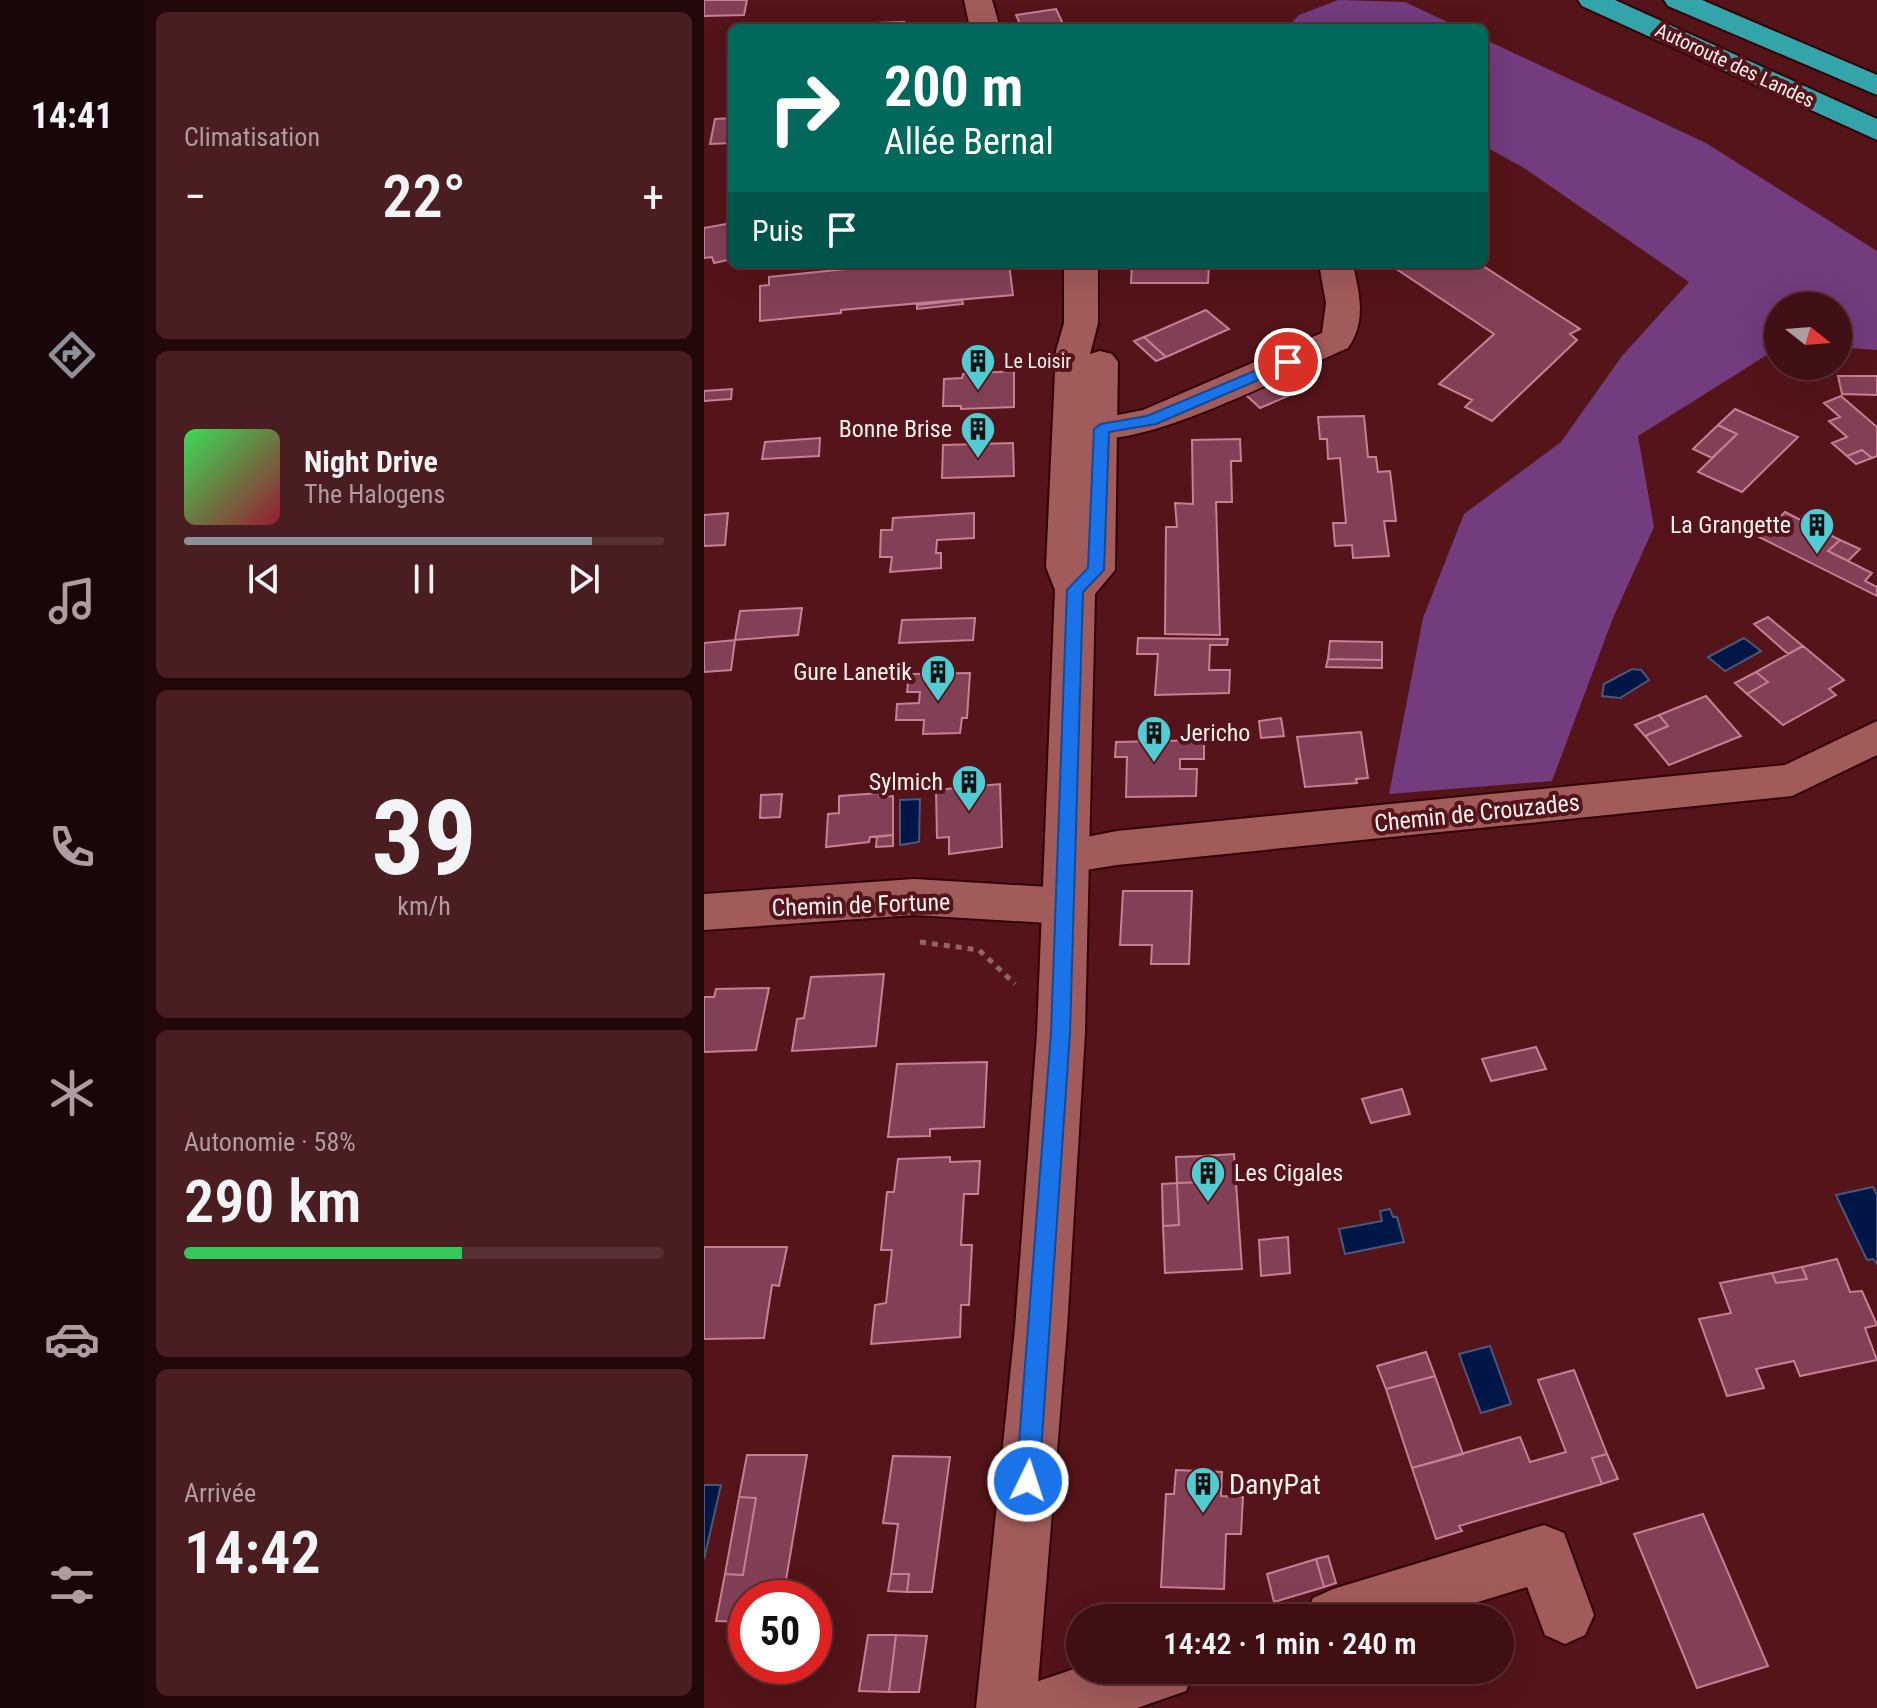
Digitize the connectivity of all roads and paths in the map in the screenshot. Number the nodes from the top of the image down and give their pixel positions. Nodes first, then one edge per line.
1 (978, 0) edge
2 (1592, 0) edge
3 (1678, 0) edge
4 (1727, 0) edge
5 (984, 24) edge
6 (1868, 81) edge
7 (1877, 131) edge
8 (1081, 268) edge
9 (1337, 268) edge
10 (1086, 430) junction
11 (1877, 736) edge
12 (1067, 856) junction
13 (1065, 906) junction
14 (704, 912) edge
15 (912, 941) dead end
16 (1061, 1033) junction
17 (1378, 1604) edge
18 (1565, 1615) dead end
19 (1120, 1684) edge
20 (1006, 1708) edge
21 (1042, 1708) edge

1 - 5 street
2 - 7 highway, Autoroute des Landes
3 - 6 highway, Autoroute des Landes
4 - 6 highway
8 - 10 street
9 - 10 street
10 - 12 street
11 - 12 street, Chemin de Crouzades
12 - 13 street
13 - 14 street, Chemin de Fortune
13 - 16 street
15 - 16 path, Chemin de Fortune
16 - 20 street
17 - 18 street
19 - 21 street

